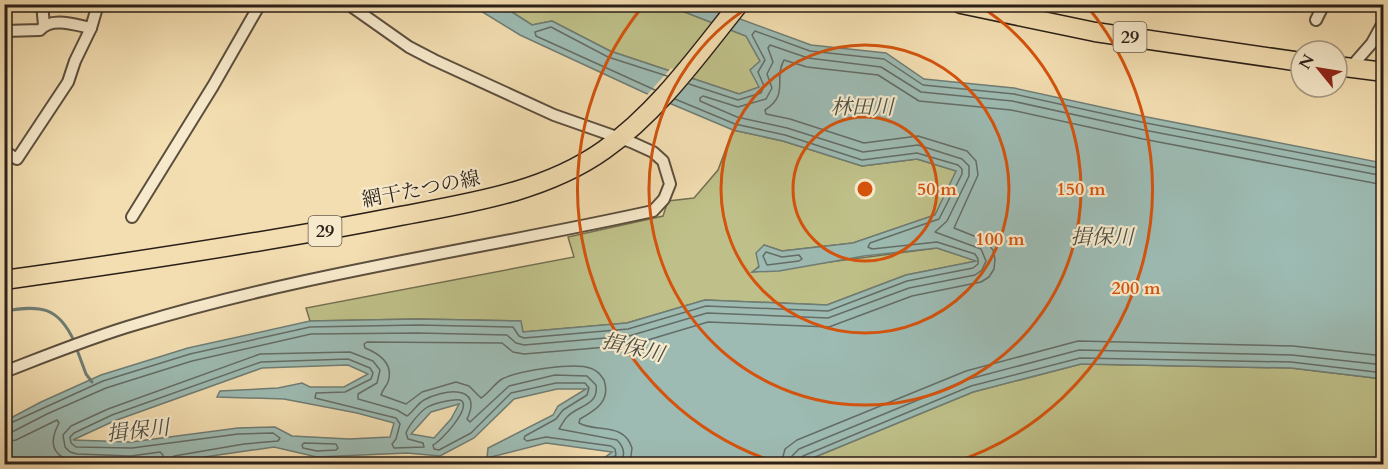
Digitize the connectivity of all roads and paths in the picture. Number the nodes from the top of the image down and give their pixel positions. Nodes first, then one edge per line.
1 (42, 4) edge
2 (98, 4) edge
3 (260, 4) edge
4 (348, 4) edge
5 (740, 4) edge
6 (961, 4) edge
7 (1324, 4) edge
8 (1316, 20) dead end
9 (1383, 21) edge
10 (44, 25) junction
11 (91, 28) junction
12 (4, 31) edge
13 (1289, 60) edge
14 (1349, 63) edge
15 (1349, 68) edge
16 (1383, 72) edge
17 (624, 134) junction
18 (4, 151) edge
19 (132, 218) dead end
20 (4, 280) edge
21 (4, 372) edge

1 - 10 street
2 - 11 street
3 - 19 street
4 - 17 street
5 - 17 main road, 網干たつの線 / 29
6 - 13 main road, 29
7 - 8 street
9 - 14 street
10 - 11 street
10 - 12 street
11 - 18 street
15 - 16 main road
17 - 20 main road, 網干たつの線 / 29
17 - 21 street

